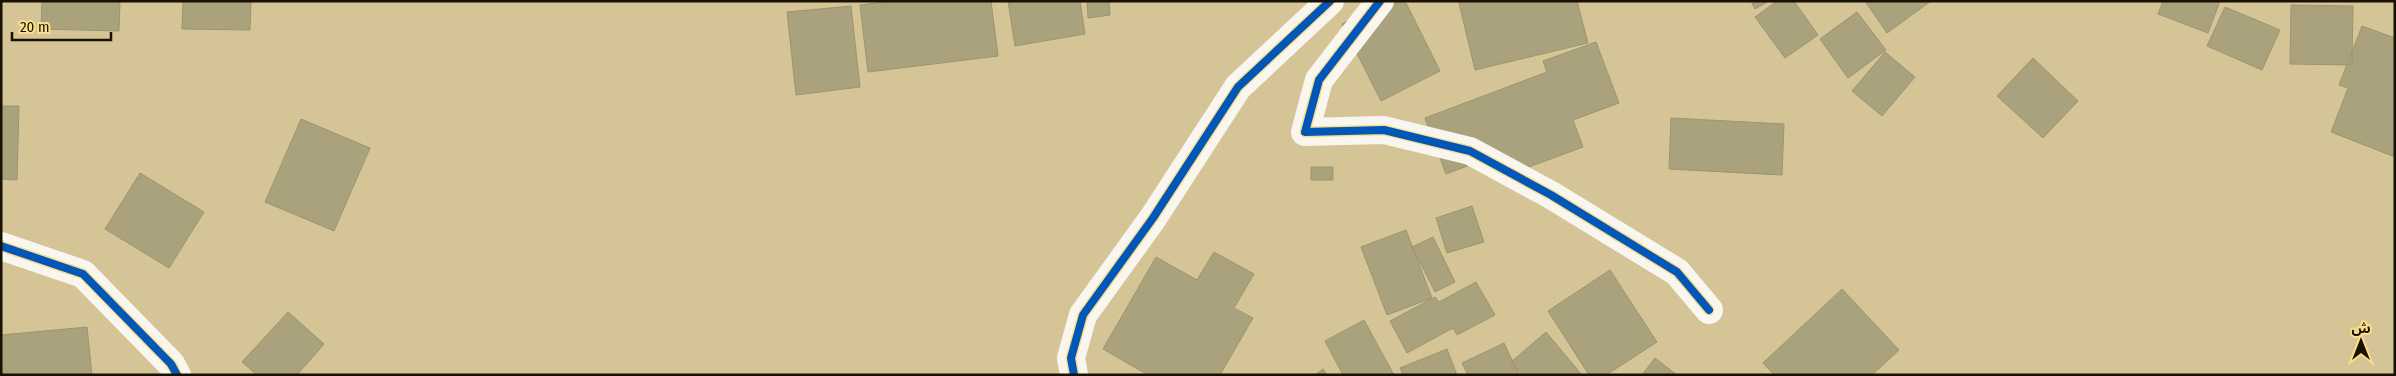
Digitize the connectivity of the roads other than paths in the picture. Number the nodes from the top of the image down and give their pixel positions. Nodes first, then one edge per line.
1 (1330, 1) edge
2 (1380, 1) edge
3 (1, 246) edge
4 (1709, 310) dead end
5 (177, 375) edge
6 (1074, 375) edge

1 - 6 street
2 - 4 street
3 - 5 street

